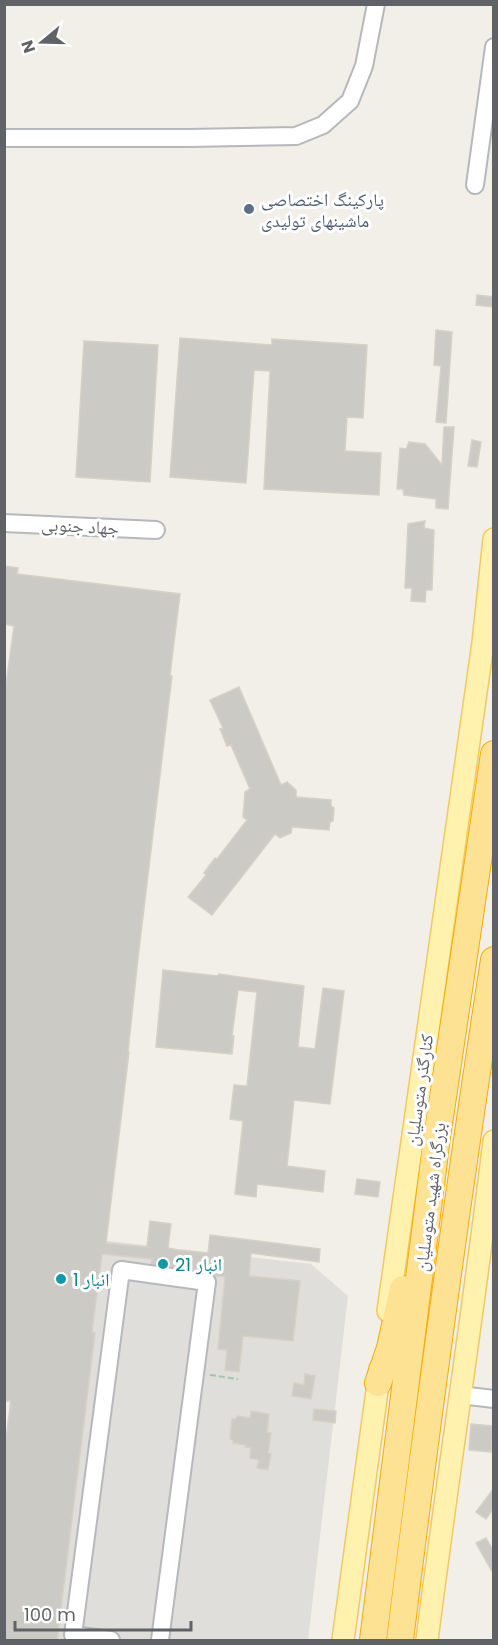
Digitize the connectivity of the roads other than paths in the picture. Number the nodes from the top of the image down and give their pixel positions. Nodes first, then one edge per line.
1 (376, 4) edge
2 (494, 47) edge
3 (4, 138) edge
4 (475, 185) dead end
5 (4, 523) edge
6 (156, 530) dead end
7 (494, 539) edge
8 (494, 577) edge
9 (485, 628) junction
10 (494, 754) edge
11 (494, 960) edge
12 (437, 1137) junction
13 (494, 1142) edge
14 (486, 1261) edge
15 (378, 1383) junction
16 (460, 1395) junction
17 (494, 1399) edge
18 (111, 1641) edge
19 (160, 1641) edge
20 (343, 1641) edge
21 (374, 1641) edge
22 (400, 1641) edge
23 (427, 1641) edge

1 - 3 street
2 - 4 street
5 - 6 street, جهاد جنوبی
7 - 9 main road, کنارگذر متوسلیان
8 - 9 main road
9 - 15 main road, کنارگذر متوسلیان
10 - 12 highway, بزرگراه شهید متوسلیان
11 - 22 highway, بزرگراه شهید متوسلیان
12 - 15 highway
12 - 21 highway, بزرگراه شهید متوسلیان
13 - 14 main road
14 - 16 main road
15 - 20 main road, کنارگذر متوسلیان
16 - 17 street
16 - 23 main road
18 - 19 street

